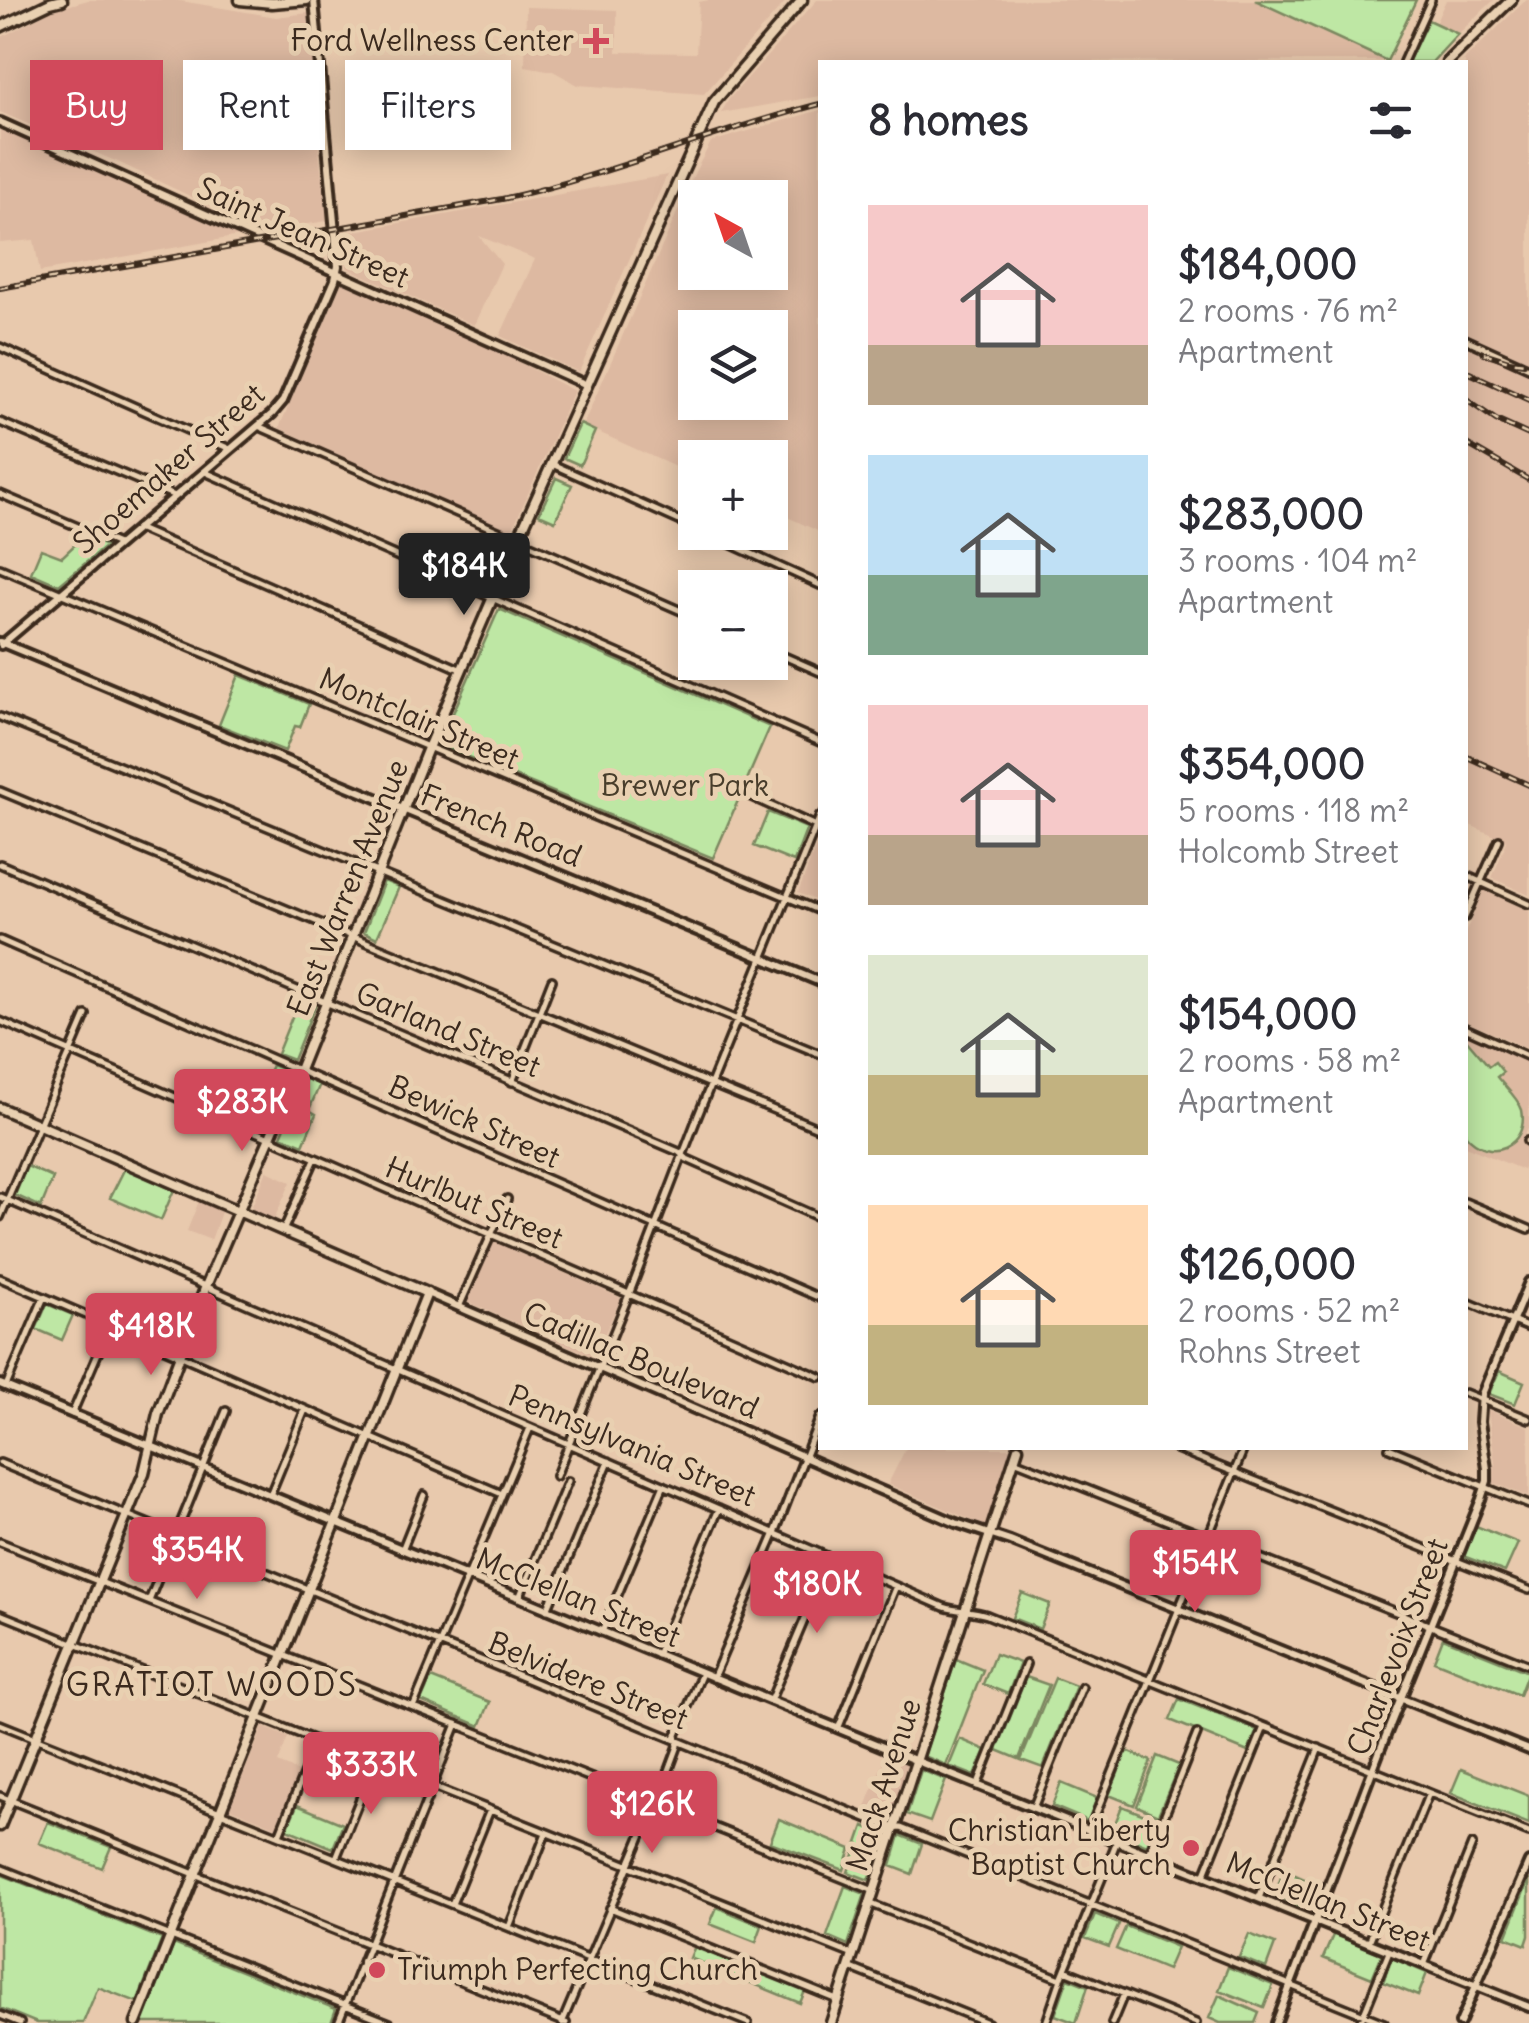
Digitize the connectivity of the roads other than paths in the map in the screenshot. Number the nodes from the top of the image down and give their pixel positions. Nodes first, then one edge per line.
1 (44, 0) edge
2 (62, 0) edge
3 (240, 0) edge
4 (310, 0) edge
5 (802, 0) edge
6 (1431, 0) edge
7 (1511, 0) edge
8 (26, 14) junction
9 (0, 27) edge
10 (1404, 60) edge
11 (1449, 60) edge
12 (0, 122) edge
13 (336, 273) junction
14 (1468, 340) edge
15 (0, 347) edge
16 (1529, 368) edge
17 (587, 385) junction
18 (0, 422) edge
19 (258, 426) junction
20 (230, 449) junction
21 (552, 464) junction
22 (204, 472) junction
23 (0, 494) edge
24 (175, 496) junction
25 (678, 520) edge
26 (137, 528) junction
27 (518, 539) junction
28 (118, 544) junction
29 (743, 550) edge
30 (0, 568) edge
31 (818, 584) edge
32 (60, 594) junction
33 (493, 598) junction
34 (678, 610) edge
35 (1, 644) edge
36 (788, 658) edge
37 (462, 670) junction
38 (818, 671) edge
39 (0, 718) edge
40 (818, 741) edge
41 (428, 748) junction
42 (0, 791) edge
43 (744, 793) dead end
44 (403, 810) junction
45 (818, 827) edge
46 (1499, 840) dead end
47 (0, 864) edge
48 (378, 872) junction
49 (1468, 876) edge
50 (1480, 882) junction
51 (787, 898) junction
52 (1529, 904) edge
53 (1468, 909) edge
54 (818, 910) edge
55 (353, 936) junction
56 (0, 940) edge
57 (763, 959) junction
58 (552, 980) dead end
59 (818, 981) edge
60 (326, 1003) junction
61 (539, 1012) junction
62 (86, 1015) dead end
63 (738, 1020) junction
64 (0, 1022) edge
65 (1468, 1029) edge
66 (70, 1052) junction
67 (818, 1053) edge
68 (1529, 1057) edge
69 (299, 1070) junction
70 (512, 1082) junction
71 (711, 1083) junction
72 (0, 1108) edge
73 (38, 1125) junction
74 (818, 1128) edge
75 (270, 1139) junction
76 (682, 1156) junction
77 (315, 1158) junction
78 (4, 1198) edge
79 (507, 1199) dead end
80 (1468, 1203) edge
81 (237, 1211) junction
82 (0, 1217) edge
83 (818, 1217) edge
84 (656, 1227) junction
85 (1529, 1229) edge
86 (284, 1231) junction
87 (491, 1235) junction
88 (0, 1278) edge
89 (1529, 1282) edge
90 (206, 1286) junction
91 (427, 1293) junction
92 (629, 1295) junction
93 (44, 1297) junction
94 (818, 1297) edge
95 (1468, 1301) edge
96 (459, 1307) junction
97 (1512, 1320) junction
98 (110, 1325) junction
99 (1529, 1328) edge
100 (179, 1355) junction
101 (598, 1368) junction
102 (396, 1369) junction
103 (818, 1376) edge
104 (3, 1385) edge
105 (1468, 1395) edge
106 (1481, 1400) junction
107 (306, 1409) junction
108 (226, 1411) dead end
109 (72, 1414) junction
110 (1529, 1419) edge
111 (818, 1422) edge
112 (530, 1427) junction
113 (370, 1437) junction
114 (569, 1444) junction
115 (150, 1446) junction
116 (1017, 1450) edge
117 (1179, 1450) edge
118 (1243, 1450) edge
119 (1394, 1450) edge
120 (804, 1456) junction
121 (1014, 1460) junction
122 (609, 1461) junction
123 (0, 1463) edge
124 (204, 1468) junction
125 (1234, 1472) junction
126 (556, 1476) dead end
127 (568, 1481) dead end
128 (664, 1485) junction
129 (1485, 1487) junction
130 (502, 1494) junction
131 (270, 1495) junction
132 (424, 1495) dead end
133 (1529, 1505) edge
134 (718, 1508) junction
135 (126, 1515) junction
136 (335, 1522) junction
137 (774, 1533) junction
138 (989, 1535) junction
139 (176, 1536) junction
140 (1208, 1537) junction
141 (0, 1542) edge
142 (402, 1550) junction
143 (831, 1557) junction
144 (1456, 1561) junction
145 (468, 1577) junction
146 (99, 1581) junction
147 (896, 1586) junction
148 (308, 1590) junction
149 (1529, 1590) edge
150 (519, 1598) junction
151 (148, 1601) junction
152 (1179, 1609) junction
153 (547, 1610) junction
154 (964, 1611) junction
155 (0, 1614) edge
156 (1430, 1625) junction
157 (602, 1632) junction
158 (73, 1644) junction
159 (439, 1644) junction
160 (283, 1654) junction
161 (657, 1655) junction
162 (1026, 1664) dead end
163 (1529, 1665) edge
164 (702, 1674) junction
165 (714, 1678) junction
166 (1150, 1681) junction
167 (1082, 1687) dead end
168 (1401, 1698) junction
169 (770, 1702) junction
170 (413, 1707) junction
171 (258, 1717) junction
172 (0, 1724) edge
173 (457, 1724) junction
174 (1264, 1726) junction
175 (838, 1729) junction
176 (1196, 1734) dead end
177 (35, 1738) junction
178 (317, 1741) junction
179 (677, 1741) junction
180 (1319, 1748) junction
181 (1529, 1750) edge
182 (915, 1761) junction
183 (374, 1764) junction
184 (1374, 1770) junction
185 (977, 1786) junction
186 (432, 1787) junction
187 (1429, 1793) junction
188 (0, 1796) edge
189 (10, 1800) junction
190 (655, 1803) junction
191 (1034, 1808) junction
192 (490, 1810) junction
193 (220, 1812) junction
194 (0, 1826) edge
195 (894, 1829) junction
196 (1090, 1830) junction
197 (546, 1833) junction
198 (1529, 1833) edge
199 (279, 1835) junction
200 (1116, 1842) junction
201 (1472, 1844) dead end
202 (1149, 1854) junction
203 (336, 1858) junction
204 (1529, 1862) edge
205 (628, 1866) junction
206 (0, 1868) edge
207 (196, 1874) junction
208 (1204, 1876) junction
209 (394, 1881) junction
210 (874, 1891) junction
211 (1259, 1898) junction
212 (870, 1903) junction
213 (452, 1904) junction
214 (1092, 1906) junction
215 (610, 1908) junction
216 (1316, 1920) junction
217 (508, 1927) junction
218 (170, 1936) junction
219 (1369, 1942) junction
220 (370, 1944) junction
221 (1390, 1950) junction
222 (852, 1956) junction
223 (589, 1959) junction
224 (1424, 1965) junction
225 (849, 1967) junction
226 (1065, 1970) junction
227 (1060, 1979) junction
228 (1291, 1986) junction
229 (1476, 1986) junction
230 (1124, 1994) junction
231 (838, 2000) junction
232 (345, 2005) junction
233 (1529, 2007) edge
234 (1364, 2014) junction
235 (0, 2015) edge
236 (1177, 2015) junction
237 (20, 2023) edge
238 (136, 2023) edge
239 (338, 2023) edge
240 (390, 2023) edge
241 (564, 2023) edge
242 (748, 2023) edge
243 (831, 2023) edge
244 (988, 2023) edge
245 (1046, 2023) edge
246 (1112, 2023) edge
247 (1174, 2023) edge
248 (1196, 2023) edge
249 (1276, 2023) edge
250 (1360, 2023) edge
251 (1384, 2023) edge
252 (1460, 2023) edge

1 - 8 main road
2 - 8 main road
3 - 4 main road
4 - 13 street, Shoemaker Street
5 - 17 main road, East Warren Avenue
6 - 10 street
7 - 11 main road
8 - 9 main road
12 - 13 street, Saint Jean Street
13 - 17 street, Saint Jean Street
13 - 19 street, Shoemaker Street
14 - 16 street
15 - 20 street
17 - 21 main road, East Warren Avenue
18 - 24 street
19 - 20 street, Shoemaker Street
19 - 27 street
20 - 22 street, Shoemaker Street
21 - 25 street
21 - 27 main road, East Warren Avenue
22 - 24 street, Shoemaker Street
22 - 33 street
23 - 28 street
24 - 26 street, Shoemaker Street
26 - 28 street, Shoemaker Street
26 - 37 street
27 - 33 main road, East Warren Avenue
27 - 34 street
28 - 32 street, Shoemaker Street
29 - 31 street
30 - 32 street, Montclair Street
32 - 35 street, Shoemaker Street
32 - 41 street, Montclair Street
33 - 37 main road, East Warren Avenue
33 - 40 street
35 - 44 street, French Road
36 - 38 street
37 - 41 main road, East Warren Avenue
39 - 48 street
41 - 44 main road, East Warren Avenue
41 - 51 street, Montclair Street
42 - 55 street
43 - 45 street
44 - 48 main road, East Warren Avenue
44 - 57 street, French Road
45 - 51 street
46 - 50 street
47 - 60 street, Garland Street
48 - 55 main road, East Warren Avenue
48 - 63 street
49 - 50 street
50 - 52 street
50 - 53 street
51 - 54 street, Montclair Street
51 - 57 street
55 - 60 main road, East Warren Avenue
55 - 61 street
56 - 69 street, Bewick Street
57 - 59 street, French Road
57 - 63 street
58 - 61 street
60 - 69 main road, East Warren Avenue
60 - 70 street, Garland Street
61 - 70 street
61 - 71 street
62 - 66 street
63 - 67 street
63 - 71 street
64 - 66 street, Hurlbut Street
65 - 68 street
66 - 73 street
66 - 75 street, Hurlbut Street
69 - 75 main road, East Warren Avenue
69 - 84 street, Bewick Street
70 - 76 street, Garland Street
71 - 74 street
71 - 76 street
72 - 73 main road, Cadillac Boulevard
73 - 78 street
73 - 81 main road, Cadillac Boulevard
75 - 77 street, Hurlbut Street
75 - 81 main road, East Warren Avenue
76 - 83 street, Garland Street
76 - 84 street
77 - 86 street
77 - 87 street, Hurlbut Street
78 - 82 street
78 - 90 street, Pennsylvania Street
79 - 87 street
80 - 85 street
81 - 86 main road, Cadillac Boulevard
81 - 90 main road, East Warren Avenue
84 - 92 street
84 - 94 street, Bewick Street
86 - 91 main road, Cadillac Boulevard
87 - 92 street, Hurlbut Street
87 - 96 street
88 - 93 street
89 - 97 street, Charlevoix Street
90 - 100 main road, East Warren Avenue
90 - 102 street, Pennsylvania Street
91 - 96 street, Cadillac Boulevard
91 - 102 main road
92 - 101 street
92 - 103 street, Hurlbut Street
93 - 98 street
93 - 104 street
95 - 97 street
96 - 101 street, Cadillac Boulevard
97 - 99 street
97 - 106 street, Charlevoix Street
98 - 100 street
98 - 109 street
100 - 107 street
100 - 115 main road, East Warren Avenue
101 - 114 street
101 - 120 street, Cadillac Boulevard
102 - 112 street, Pennsylvania Street
102 - 113 main road
104 - 109 street, McClellan Street
105 - 106 street
106 - 110 street
106 - 129 street, Charlevoix Street
107 - 113 street
107 - 131 street
108 - 124 street
109 - 115 street, McClellan Street
111 - 120 street
112 - 114 street, Pennsylvania Street
112 - 130 street
113 - 130 street
113 - 136 main road
114 - 122 street, Pennsylvania Street
114 - 126 street
115 - 124 street, McClellan Street
115 - 135 main road, East Warren Avenue
116 - 121 main road, Mack Avenue
117 - 125 street
118 - 125 street
119 - 129 street
120 - 137 street
120 - 138 street, Cadillac Boulevard
121 - 138 main road, Mack Avenue
121 - 140 street
122 - 128 street, Pennsylvania Street
122 - 153 street
123 - 135 street, Belvidere Street
124 - 131 street, McClellan Street
124 - 139 street
125 - 140 street
125 - 144 street
127 - 150 street
128 - 134 street, Pennsylvania Street
128 - 157 street
129 - 133 street
129 - 144 street, Charlevoix Street
130 - 145 street
131 - 136 street, McClellan Street
132 - 142 street
134 - 137 street, Pennsylvania Street
134 - 161 street
135 - 139 street, Belvidere Street
135 - 146 main road, East Warren Avenue
136 - 142 street, McClellan Street
136 - 148 main road
137 - 143 street, Pennsylvania Street
137 - 165 street
138 - 152 street, Cadillac Boulevard
138 - 154 main road, Mack Avenue
139 - 148 street, Belvidere Street
139 - 151 street
140 - 152 street
140 - 156 street
141 - 146 street
142 - 145 street, McClellan Street
143 - 147 street, Pennsylvania Street
143 - 169 street
144 - 149 street
144 - 156 street, Charlevoix Street
145 - 150 street, McClellan Street
145 - 159 street
146 - 151 street
146 - 158 main road, East Warren Avenue
147 - 154 street, Pennsylvania Street
147 - 175 street
148 - 159 street, Belvidere Street
148 - 160 main road
150 - 153 street, McClellan Street
151 - 160 street
152 - 166 street
152 - 168 street, Cadillac Boulevard
153 - 157 street, McClellan Street
154 - 166 street, Pennsylvania Street
154 - 182 main road, Mack Avenue
155 - 158 street
156 - 163 street
156 - 168 street, Charlevoix Street
157 - 161 street, McClellan Street
158 - 171 street
158 - 177 main road, East Warren Avenue
159 - 170 street
159 - 179 street, Belvidere Street
160 - 170 street
160 - 171 main road
161 - 164 street, McClellan Street
162 - 185 street
164 - 165 street, McClellan Street
164 - 179 street
165 - 169 street, McClellan Street
166 - 174 street, Pennsylvania Street
166 - 196 street
167 - 191 street
168 - 181 street, Cadillac Boulevard
168 - 184 street, Charlevoix Street
169 - 175 street, McClellan Street
170 - 173 street
171 - 178 street
171 - 193 main road
172 - 177 street
173 - 186 street
173 - 190 street
174 - 180 street, Pennsylvania Street
174 - 208 street
175 - 182 street, McClellan Street
176 - 202 street
177 - 189 main road, East Warren Avenue
177 - 193 street
178 - 183 street
178 - 199 street
179 - 190 street
179 - 195 street, Belvidere Street
180 - 184 street, Pennsylvania Street
180 - 211 street
182 - 185 street, McClellan Street
182 - 195 main road, Mack Avenue
183 - 186 street
183 - 203 street
184 - 187 street, Pennsylvania Street
184 - 216 street, Charlevoix Street
185 - 191 street, McClellan Street
186 - 192 street
186 - 209 street
187 - 198 street, Pennsylvania Street
187 - 219 street
188 - 189 street
189 - 194 main road, East Warren Avenue
189 - 207 street
190 - 205 street
190 - 210 street
191 - 196 street, McClellan Street
192 - 197 street
192 - 213 street
193 - 199 street
193 - 207 main road
195 - 210 main road, Mack Avenue
195 - 214 street, Belvidere Street
196 - 200 street, McClellan Street
197 - 205 street
197 - 217 street
199 - 203 street
200 - 202 street, McClellan Street
200 - 214 street
201 - 224 street
202 - 208 street, McClellan Street
203 - 209 street
204 - 229 street
205 - 215 street
205 - 222 street
206 - 218 street
207 - 218 main road
207 - 220 street
208 - 211 street, McClellan Street
209 - 213 street
209 - 220 street
210 - 212 main road, Mack Avenue
211 - 216 street, McClellan Street
212 - 222 main road, Mack Avenue
212 - 227 street
213 - 217 street
214 - 226 street
214 - 228 street, Belvidere Street
215 - 223 street
215 - 231 street
216 - 219 street, McClellan Street
216 - 228 street, Charlevoix Street
217 - 223 street
218 - 232 street
218 - 238 main road
219 - 221 street, McClellan Street
220 - 232 street
220 - 241 street
221 - 224 street, McClellan Street
221 - 234 street
222 - 225 main road, Mack Avenue
223 - 241 street
223 - 242 street
224 - 229 street, McClellan Street
225 - 231 main road, Mack Avenue
225 - 244 street
226 - 227 street
226 - 230 street
227 - 245 street
228 - 234 street, Belvidere Street
228 - 249 street, Charlevoix Street
229 - 233 street, McClellan Street
229 - 252 street
230 - 236 street
230 - 246 street
231 - 243 main road, Mack Avenue
232 - 239 street
232 - 240 street
234 - 250 street
234 - 251 street, Belvidere Street
235 - 237 street
236 - 247 street
236 - 248 street

